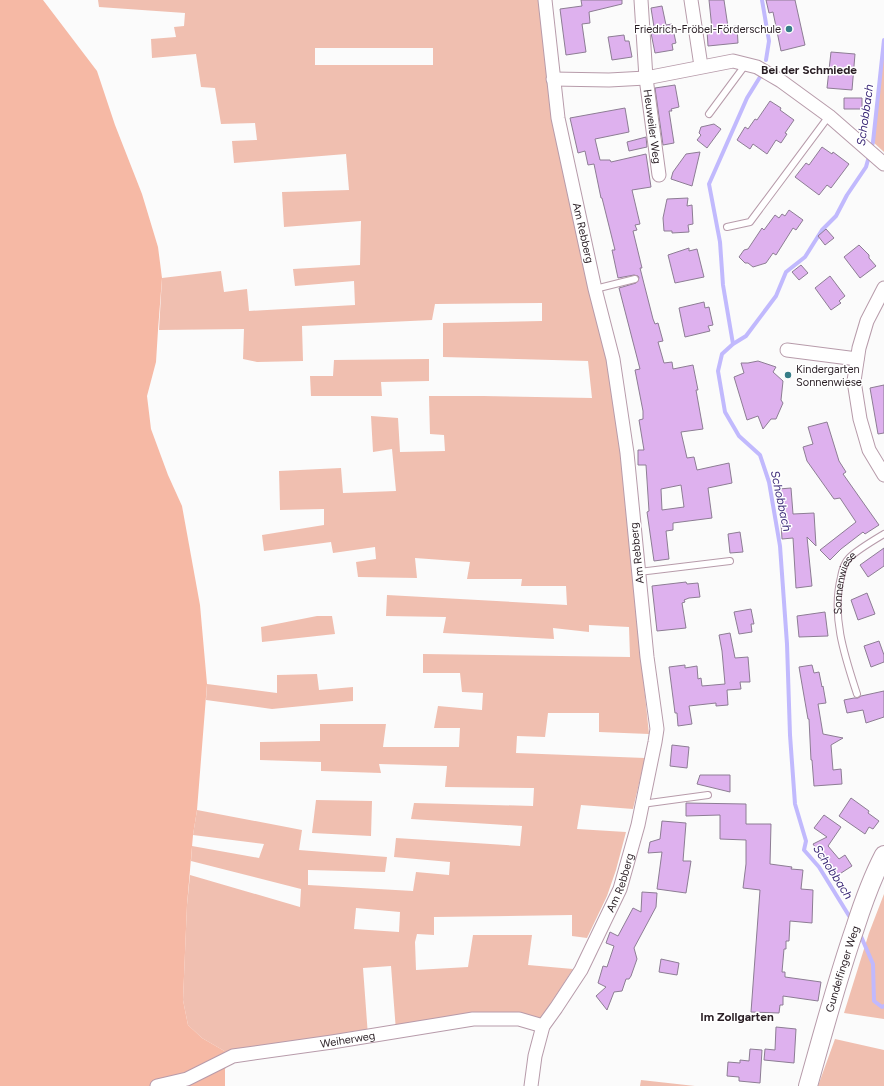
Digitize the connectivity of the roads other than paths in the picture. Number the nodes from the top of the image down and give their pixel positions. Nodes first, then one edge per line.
1 (545, 0) edge
2 (641, 0) edge
3 (691, 0) edge
4 (746, 64) junction
5 (701, 66) junction
6 (646, 78) junction
7 (553, 79) junction
8 (709, 114) dead end
9 (829, 116) junction
10 (881, 162) edge
11 (659, 175) dead end
12 (727, 227) dead end
13 (635, 279) dead end
14 (884, 288) edge
15 (595, 289) junction
16 (787, 350) dead end
17 (857, 359) junction
18 (884, 475) edge
19 (884, 534) edge
20 (730, 561) dead end
21 (639, 572) junction
22 (857, 694) dead end
23 (708, 795) dead end
24 (642, 804) junction
25 (884, 854) edge
26 (543, 1026) junction
27 (157, 1086) edge
28 (531, 1086) edge
29 (808, 1086) edge

1 - 7 street, Am Rebberg
2 - 6 street, Heuweiler Weg
3 - 5 street
4 - 5 street, Heuweiler Weg
4 - 8 lane
4 - 9 street, Heuweiler Weg
5 - 6 street, Heuweiler Weg
6 - 7 street, Heuweiler Weg
6 - 11 street, Heuweiler Weg
7 - 15 street, Am Rebberg
9 - 10 street, Heuweiler Weg
9 - 12 lane
13 - 15 lane
14 - 17 street
15 - 21 street, Am Rebberg
16 - 17 street
17 - 18 street
19 - 22 lane, Sonnenwiese
20 - 21 lane
21 - 24 street, Am Rebberg
23 - 24 lane
24 - 26 street, Am Rebberg
25 - 29 street, Gundelfinger Weg
26 - 27 street, Weiherweg
26 - 28 street, Am Rebberg

